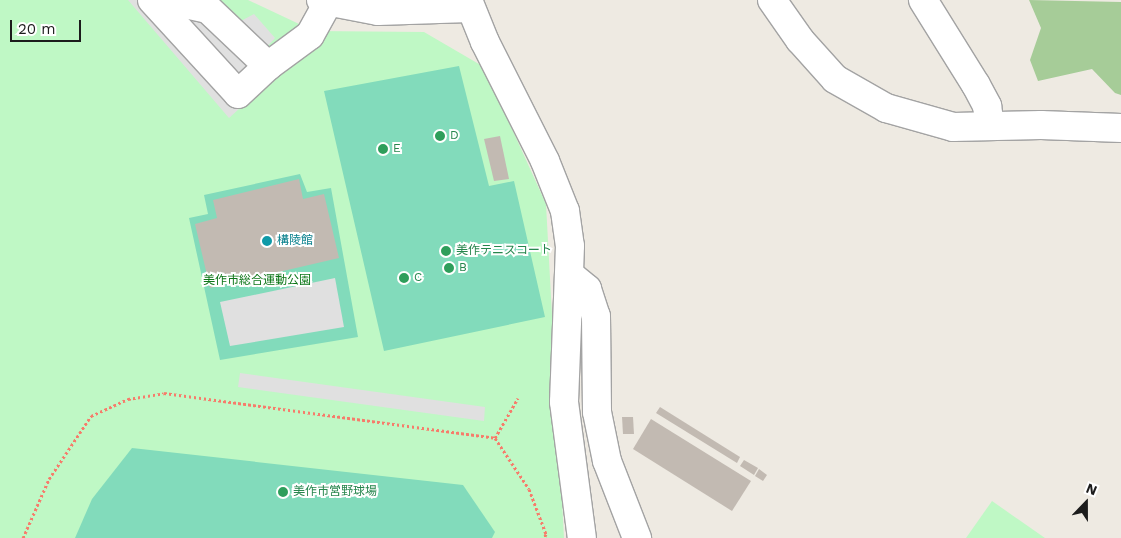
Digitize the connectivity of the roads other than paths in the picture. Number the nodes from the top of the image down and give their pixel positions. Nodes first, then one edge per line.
1 (152, 0) edge
2 (167, 0) edge
3 (772, 0) edge
4 (923, 0) edge
5 (324, 1) edge
6 (469, 4) edge
7 (268, 66) junction
8 (990, 126) junction
9 (1121, 128) edge
10 (570, 275) junction
11 (582, 538) edge
12 (636, 538) edge

1 - 7 street
2 - 7 street
3 - 8 street
4 - 8 street
5 - 6 street
5 - 7 street
6 - 10 street
8 - 9 street
10 - 11 street
10 - 12 street

